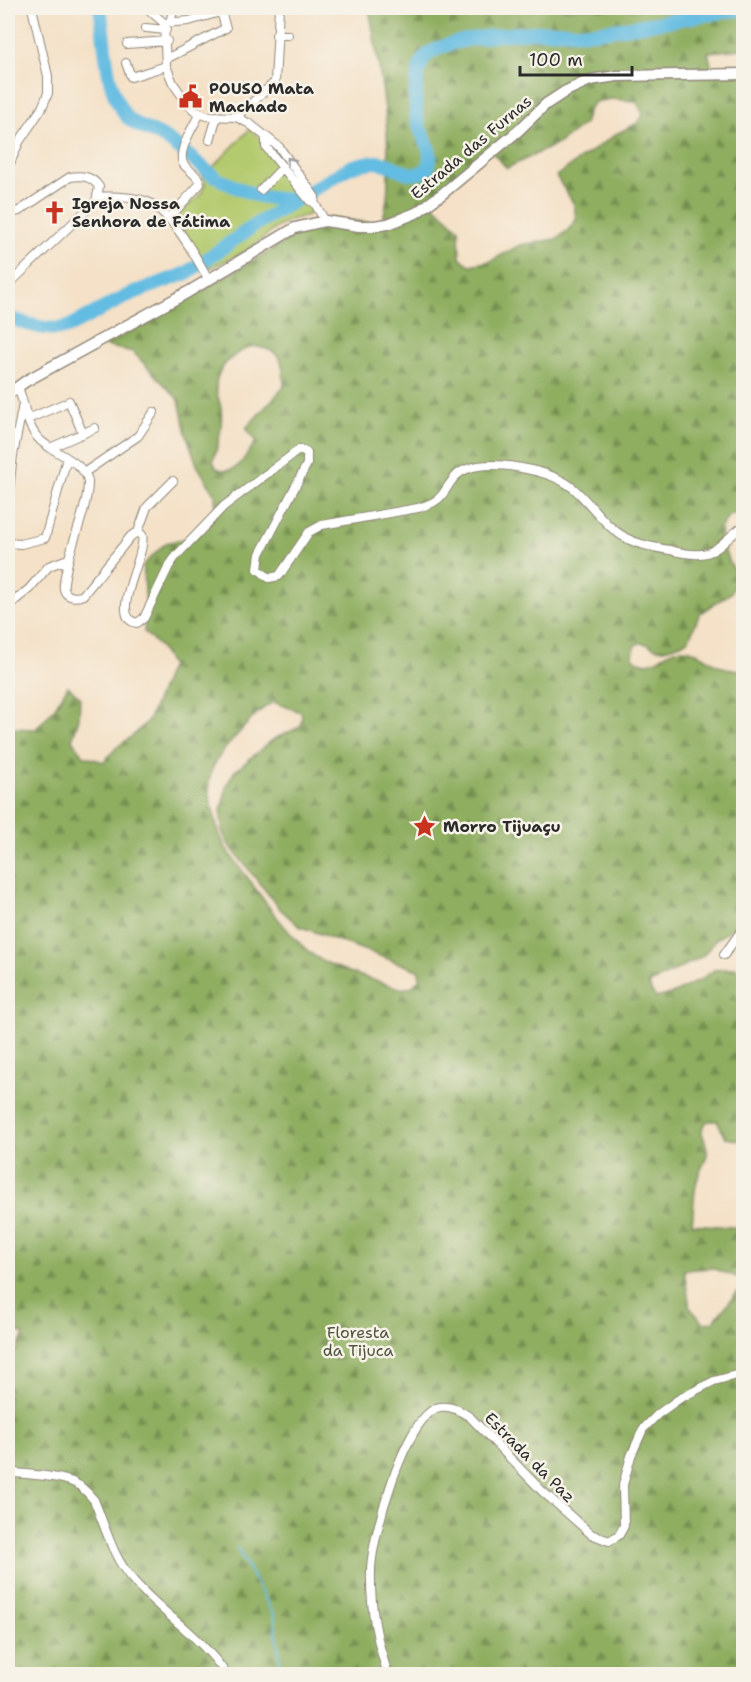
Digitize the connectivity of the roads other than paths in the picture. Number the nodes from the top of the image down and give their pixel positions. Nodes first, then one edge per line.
1 (32, 8) edge
2 (147, 8) edge
3 (174, 8) edge
4 (234, 8) edge
5 (279, 8) edge
6 (221, 15) junction
7 (167, 25) junction
8 (146, 28) dead end
9 (276, 35) junction
10 (288, 35) dead end
11 (166, 41) junction
12 (128, 44) dead end
13 (167, 61) junction
14 (126, 63) dead end
15 (744, 74) edge
16 (200, 113) junction
17 (217, 116) junction
18 (236, 117) junction
19 (266, 137) junction
20 (210, 140) dead end
21 (283, 167) junction
22 (8, 168) edge
23 (261, 190) dead end
24 (99, 196) junction
25 (310, 196) junction
26 (8, 213) edge
27 (168, 219) junction
28 (325, 221) junction
29 (206, 275) junction
30 (8, 285) edge
31 (18, 387) junction
32 (8, 394) edge
33 (23, 403) junction
34 (154, 412) dead end
35 (28, 419) junction
36 (96, 428) dead end
37 (83, 434) junction
38 (50, 448) junction
39 (67, 459) junction
40 (85, 472) junction
41 (173, 481) dead end
42 (8, 498) edge
43 (744, 526) edge
44 (138, 532) junction
45 (8, 543) edge
46 (68, 559) junction
47 (8, 606) edge
48 (744, 927) edge
49 (724, 955) dead end
50 (744, 1373) edge
51 (8, 1472) edge
52 (226, 1674) edge
53 (388, 1674) edge

1 - 22 street
2 - 7 street
3 - 7 street
4 - 6 street
5 - 9 street
6 - 7 street
6 - 13 street
7 - 8 street
7 - 11 street
9 - 10 street
9 - 18 street
11 - 12 street
11 - 13 street
13 - 14 street
13 - 16 street
15 - 28 main road, Estrada das Furnas
16 - 17 street
16 - 27 street
17 - 18 street
17 - 20 street
18 - 19 street
19 - 21 street
25 -> 19 street
21 - 23 street
21 - 25 street
24 - 26 street
24 - 27 street
24 - 30 street
25 - 28 street
27 - 29 street
28 - 29 main road, Estrada das Furnas
29 - 31 main road, Estrada das Furnas
31 - 32 main road, Estrada das Furnas
31 - 33 street
33 - 35 street
33 - 42 street
34 - 40 street
35 - 37 street
35 - 38 street
36 - 37 street
37 - 38 street
38 - 39 street
39 - 40 street
39 - 45 street
40 - 46 street
41 - 44 street
43 - 44 street
44 - 46 street
46 - 47 street
48 - 49 street
50 - 53 street, Estrada da Paz
51 - 52 street

